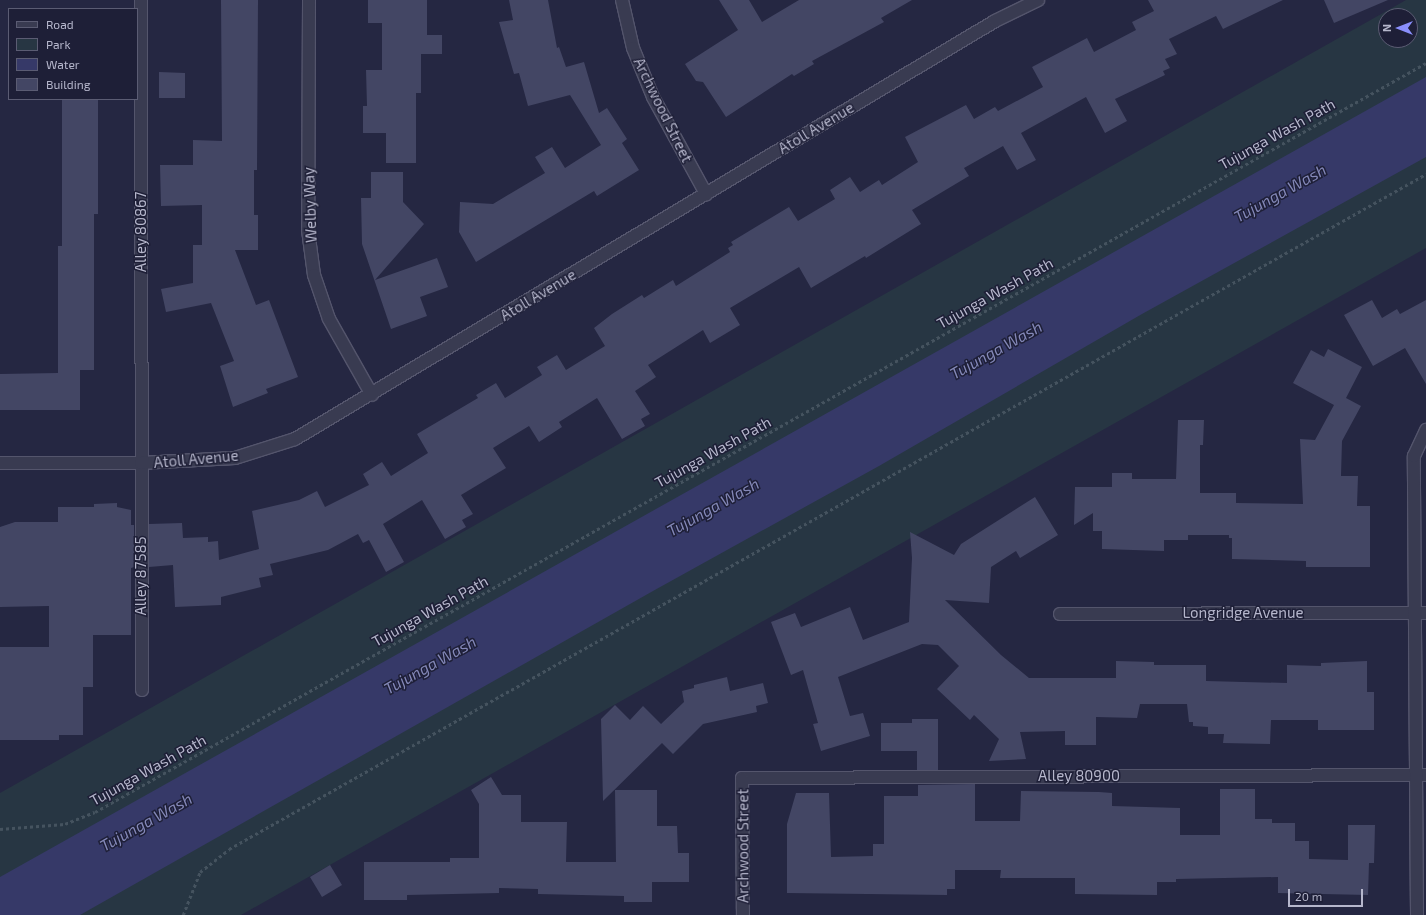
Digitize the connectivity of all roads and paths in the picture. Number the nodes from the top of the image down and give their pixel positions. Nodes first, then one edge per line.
1 (141, 0) edge
2 (309, 0) edge
3 (622, 0) edge
4 (1038, 0) edge
5 (1426, 63) edge
6 (1426, 174) edge
7 (706, 194) junction
8 (372, 395) junction
9 (1426, 430) edge
10 (0, 463) edge
11 (141, 463) junction
12 (1421, 613) edge
13 (1060, 614) dead end
14 (142, 690) dead end
15 (1421, 775) edge
16 (742, 778) joint
17 (0, 829) edge
18 (183, 915) edge
19 (743, 915) edge
20 (1417, 915) edge

1 - 11 street, Alley 80867
2 - 8 street, Welby Way
3 - 7 street, Archwood Street
4 - 7 street, Atoll Avenue
5 - 17 path, Tujunga Wash Path
6 - 18 path
7 - 8 street, Atoll Avenue
8 - 11 street, Atoll Avenue
9 - 12 street
10 - 11 street, Atoll Avenue
11 - 14 street, Alley 87585
12 - 13 street, Longridge Avenue
12 - 15 street
15 - 16 street, Alley 80900
15 - 20 street
16 - 19 street, Archwood Street

